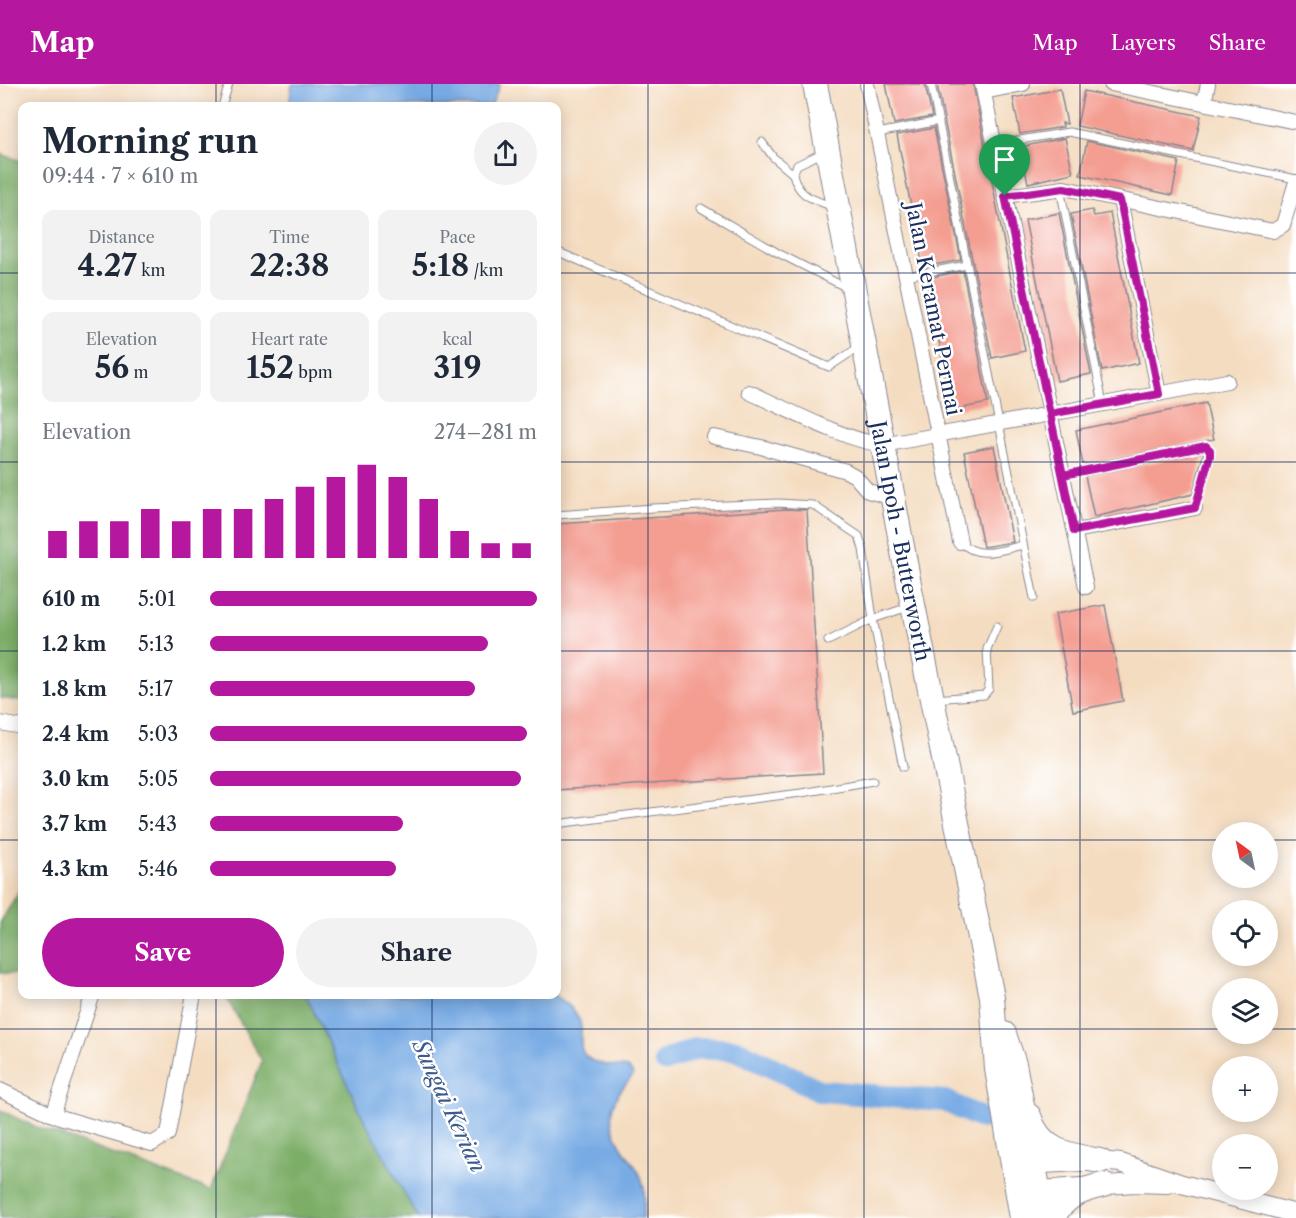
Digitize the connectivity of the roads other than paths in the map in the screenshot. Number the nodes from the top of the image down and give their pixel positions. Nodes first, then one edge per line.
1 (229, 84) edge
2 (815, 84) edge
3 (867, 84) edge
4 (931, 84) edge
5 (1023, 84) edge
6 (1111, 84) edge
7 (1209, 84) edge
8 (983, 88) edge
9 (223, 102) edge
10 (1204, 103) junction
11 (939, 122) junction
12 (1296, 122) edge
13 (878, 133) junction
14 (762, 142) dead end
15 (995, 144) junction
16 (828, 151) junction
17 (793, 174) junction
18 (1296, 180) edge
19 (1060, 188) junction
20 (1005, 196) junction
21 (1120, 200) junction
22 (701, 208) dead end
23 (838, 209) junction
24 (561, 253) edge
25 (967, 265) junction
26 (906, 276) junction
27 (854, 291) junction
28 (864, 344) junction
29 (1227, 381) dead end
30 (749, 392) dead end
31 (1159, 394) junction
32 (1103, 404) junction
33 (1050, 414) junction
34 (999, 424) junction
35 (938, 435) junction
36 (714, 437) dead end
37 (883, 445) junction
38 (1063, 475) junction
39 (893, 498) junction
40 (1195, 508) joint
41 (561, 515) edge
42 (1074, 531) junction
43 (960, 542) joint
44 (1023, 545) junction
45 (1086, 587) dead end
46 (1034, 598) dead end
47 (913, 605) junction
48 (873, 619) junction
49 (997, 626) dead end
50 (828, 642) dead end
51 (932, 700) junction
52 (0, 723) edge
53 (18, 727) edge
54 (903, 767) dead end
55 (873, 782) dead end
56 (561, 823) edge
57 (992, 998) junction
58 (91, 999) edge
59 (193, 999) edge
60 (1014, 1064) junction
61 (0, 1090) edge
62 (53, 1115) junction
63 (1100, 1161) junction
64 (1023, 1165) junction
65 (1182, 1184) junction
66 (1103, 1185) junction
67 (1028, 1191) junction
68 (1296, 1214) edge
69 (1022, 1218) edge
70 (1044, 1218) edge
71 (1053, 1218) edge

1 - 9 lane
2 - 16 highway, Jalan Ipoh - Butterworth
3 - 13 street, Jalan Keramat Permai
4 - 11 lane
5 - 8 street
6 - 10 street
7 - 10 street
8 - 15 street
10 - 12 street
11 - 13 lane
11 - 25 lane
13 - 26 street, Jalan Keramat Permai
14 - 17 lane
15 - 18 lane
15 - 20 street
16 - 17 lane
16 - 23 highway, Jalan Ipoh - Butterworth
17 - 23 lane
18 - 21 street
19 - 20 street
19 - 21 street
19 - 32 lane
20 - 33 street
21 - 31 street
22 - 27 lane
23 - 27 highway, Jalan Ipoh - Butterworth
24 - 28 lane
25 - 26 lane
25 - 34 lane
26 - 35 street, Jalan Keramat Permai
27 - 28 highway, Jalan Ipoh - Butterworth
28 - 37 highway, Jalan Ipoh - Butterworth
29 - 31 street
30 - 37 street
31 - 32 street
32 - 33 street
33 - 34 street
33 - 38 street
34 - 35 street
34 - 44 lane
35 - 37 street
35 - 43 street, Jalan Keramat Permai
36 - 39 street
37 - 39 highway, Jalan Ipoh - Butterworth
38 - 40 lane
38 - 42 street
39 - 47 highway, Jalan Ipoh - Butterworth
40 - 42 street
41 - 48 lane
42 - 45 street
43 - 44 lane
44 - 46 lane
47 - 48 lane
47 - 51 highway, Jalan Ipoh - Butterworth
48 - 50 lane
48 - 54 lane
49 - 51 lane
51 - 57 highway, Jalan Ipoh - Butterworth
52 - 53 street
55 - 56 lane
57 - 60 highway, Jalan Ipoh - Butterworth
57 - 64 highway, Jalan Ipoh - Butterworth
58 - 62 street
59 - 62 street
60 - 63 highway
60 - 64 highway, Jalan Ipoh - Butterworth
61 - 62 street
63 - 64 street
63 - 65 street
64 - 67 highway, Jalan Ipoh - Butterworth
65 - 66 street
65 - 68 street
66 - 67 street
66 - 71 highway
67 - 69 highway, Jalan Ipoh - Butterworth
67 - 70 highway, Jalan Ipoh - Butterworth

